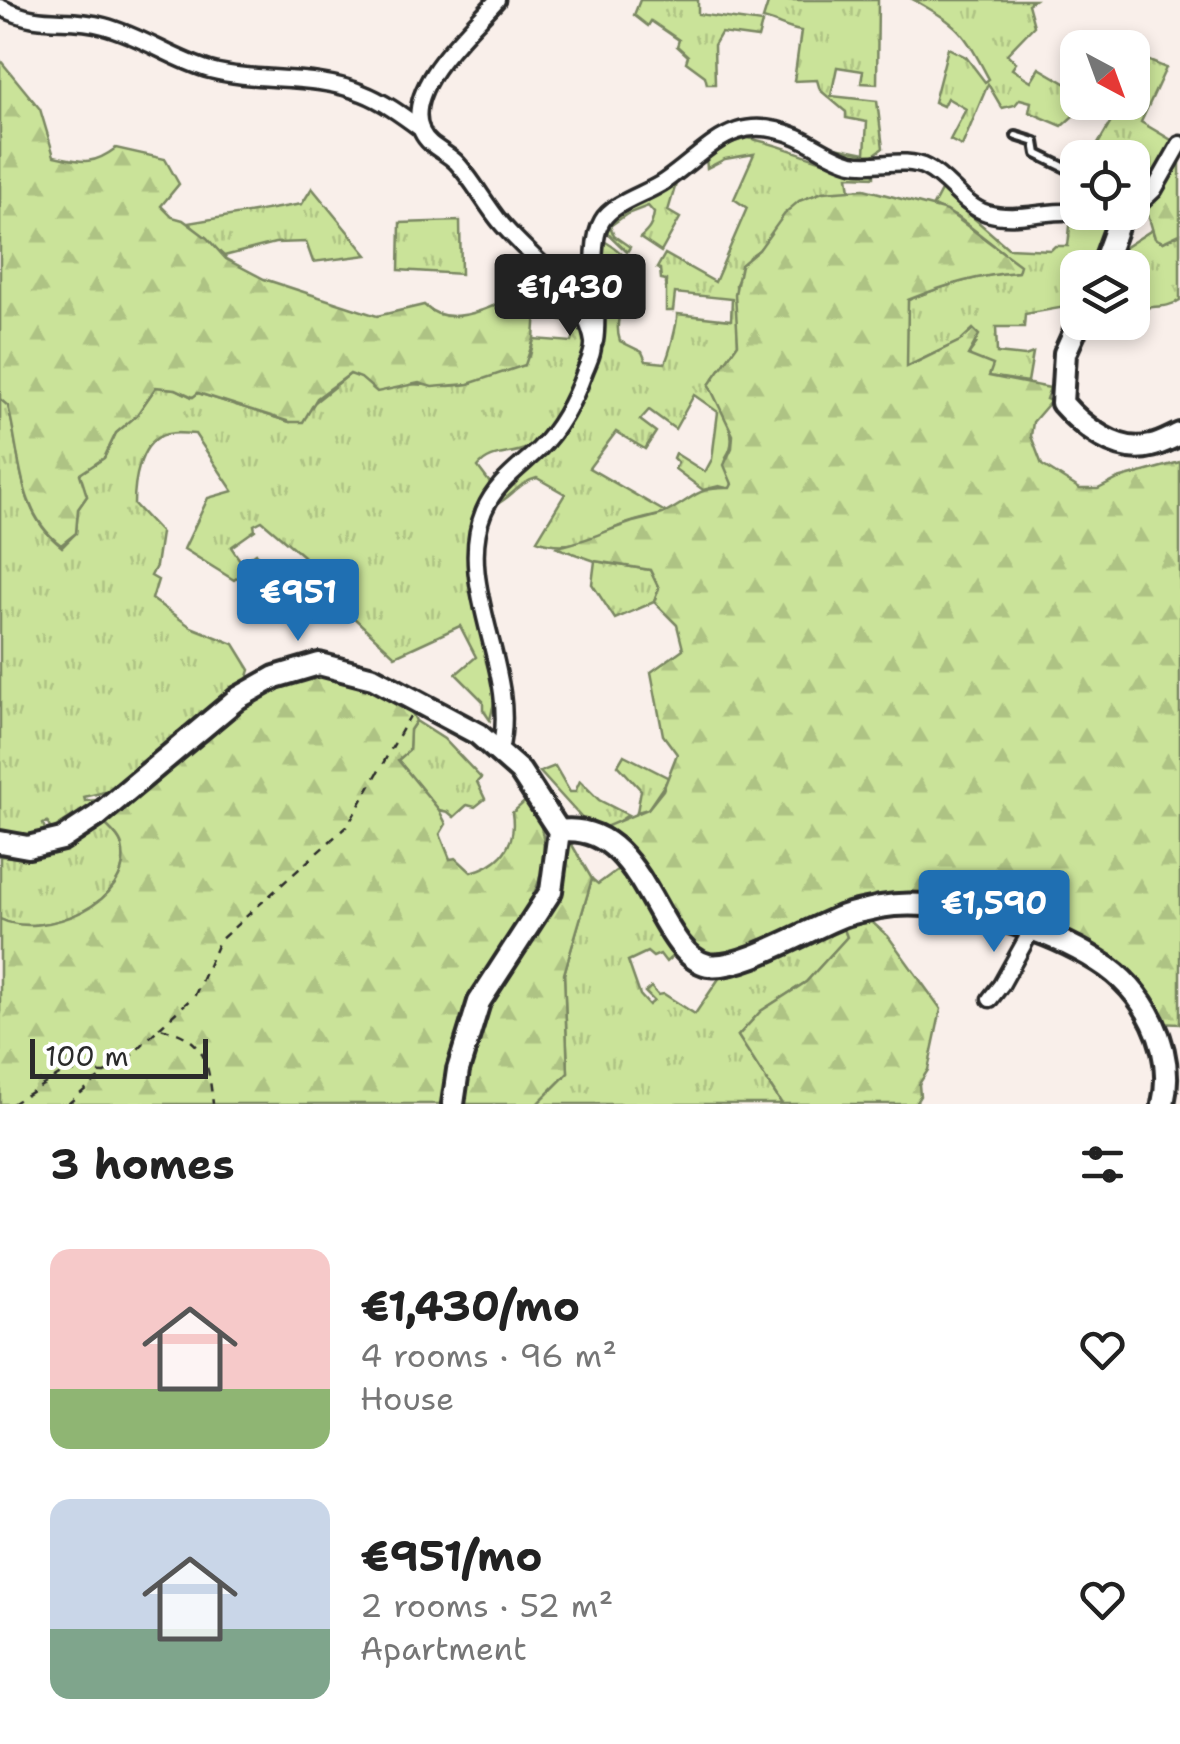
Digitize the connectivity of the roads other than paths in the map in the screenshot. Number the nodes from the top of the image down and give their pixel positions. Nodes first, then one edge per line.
1 (497, 0) edge
2 (0, 7) edge
3 (420, 129) junction
4 (1016, 136) dead end
5 (1180, 144) edge
6 (1060, 165) edge
7 (1150, 193) edge
8 (1060, 210) edge
9 (1071, 340) edge
10 (594, 347) junction
11 (1180, 434) edge
12 (500, 750) junction
13 (558, 831) junction
14 (0, 842) edge
15 (1031, 931) junction
16 (990, 1000) dead end
17 (452, 1104) edge
18 (1162, 1104) edge

1 - 3 street
2 - 3 street
3 - 10 street
4 - 6 lane
5 - 7 street
8 - 10 street
9 - 11 street
10 - 12 street
12 - 13 street
12 - 14 street
13 - 15 street
13 - 17 street
15 - 16 street
15 - 18 street

